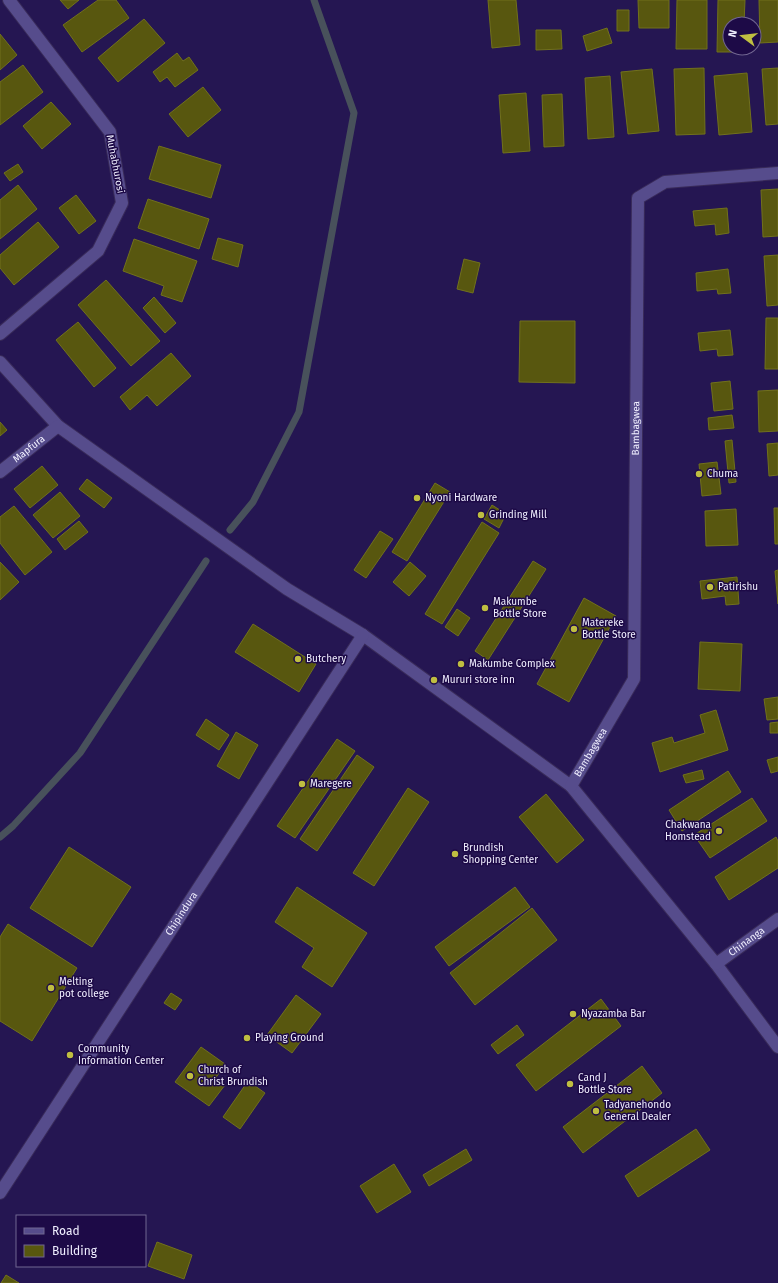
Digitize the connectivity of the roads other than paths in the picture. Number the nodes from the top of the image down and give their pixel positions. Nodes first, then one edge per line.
1 (9, 0) edge
2 (778, 173) edge
3 (0, 334) edge
4 (0, 362) edge
5 (58, 426) junction
6 (0, 472) edge
7 (363, 635) junction
8 (571, 786) junction
9 (778, 919) edge
10 (716, 964) junction
11 (778, 1046) edge
12 (0, 1193) edge

1 - 3 street, Muhabhurosi
2 - 8 street, Bambagwea
4 - 5 street
5 - 6 street, Mapfura
5 - 7 street
7 - 8 street
7 - 12 street, Chipindura
8 - 10 street
9 - 10 street, Chinanga
10 - 11 street

